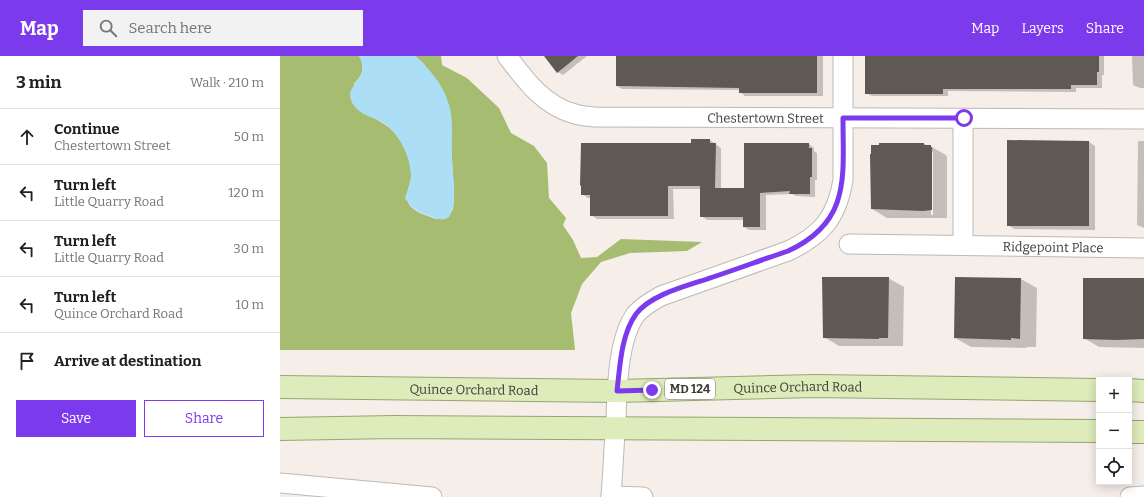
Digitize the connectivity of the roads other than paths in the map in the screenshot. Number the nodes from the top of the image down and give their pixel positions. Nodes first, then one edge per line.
1 (507, 56) edge
2 (843, 56) edge
3 (843, 118) junction
4 (964, 118) junction
5 (1144, 119) edge
6 (849, 244) dead end
7 (963, 245) junction
8 (1144, 248) edge
9 (280, 387) edge
10 (1096, 390) edge
11 (1132, 390) edge
12 (617, 391) junction
13 (1144, 391) edge
14 (615, 428) junction
15 (280, 429) edge
16 (1096, 431) edge
17 (1132, 432) edge
18 (1144, 432) edge
19 (280, 483) edge
20 (1144, 496) edge
21 (432, 497) edge
22 (611, 497) edge
23 (643, 497) edge
24 (1130, 497) edge

1 - 3 street, Chestertown Street
2 - 3 street
3 - 4 street, Chestertown Street
3 - 12 street
4 - 5 street, Chestertown Street
4 - 7 street
6 - 7 street, Ridgepoint Place
7 - 8 street, Ridgepoint Place
9 - 12 main road, Quince Orchard Road / MD 124
10 - 12 main road, Quince Orchard Road / MD 124
11 - 13 main road
12 - 14 street
14 - 15 main road
14 - 16 main road
14 - 22 street
17 - 18 main road
19 - 21 street
20 - 24 street
22 - 23 street

